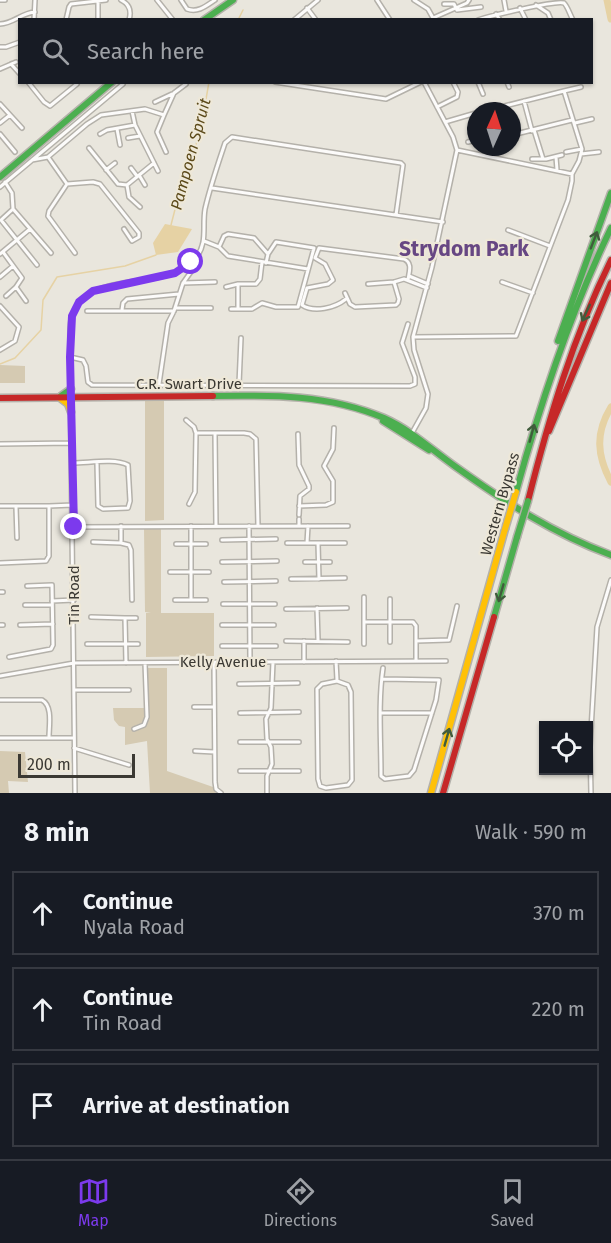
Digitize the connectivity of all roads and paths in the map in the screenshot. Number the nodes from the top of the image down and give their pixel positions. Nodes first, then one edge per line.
1 (0, 0) edge
2 (5, 0) edge
3 (35, 0) edge
4 (106, 0) edge
5 (121, 0) edge
6 (157, 0) edge
7 (181, 0) edge
8 (215, 0) edge
9 (233, 0) edge
10 (318, 0) edge
11 (377, 0) edge
12 (414, 0) edge
13 (469, 0) edge
14 (504, 0) edge
15 (98, 1) edge
16 (444, 4) dead end
17 (536, 5) junction
18 (481, 7) dead end
19 (520, 7) junction
20 (307, 8) junction
21 (455, 9) junction
22 (506, 11) junction
23 (35, 12) junction
24 (496, 14) junction
25 (34, 18) edge
26 (66, 18) edge
27 (99, 18) edge
28 (129, 18) edge
29 (171, 18) edge
30 (207, 18) edge
31 (296, 18) edge
32 (314, 18) edge
33 (389, 18) edge
34 (432, 18) edge
35 (435, 18) edge
36 (484, 18) edge
37 (499, 18) edge
38 (525, 18) edge
39 (550, 18) edge
40 (572, 18) edge
41 (0, 24) edge
42 (18, 43) edge
43 (0, 47) edge
44 (16, 62) dead end
45 (12, 64) junction
46 (0, 69) edge
47 (18, 72) edge
48 (29, 84) edge
49 (77, 84) dead end
50 (110, 84) edge
51 (123, 84) dead end
52 (186, 84) dead end
53 (288, 84) edge
54 (419, 84) edge
55 (424, 84) edge
56 (454, 84) edge
57 (479, 84) edge
58 (581, 87) dead end
59 (564, 91) junction
60 (174, 93) junction
61 (483, 94) dead end
62 (524, 101) junction
63 (155, 102) dead end
64 (520, 102) edge
65 (0, 104) edge
66 (437, 107) junction
67 (132, 111) junction
68 (10, 115) junction
69 (164, 115) junction
70 (467, 116) edge
71 (592, 118) dead end
72 (445, 122) junction
73 (574, 122) junction
74 (0, 123) edge
75 (135, 125) junction
76 (22, 128) dead end
77 (117, 129) junction
78 (533, 130) junction
79 (521, 133) edge
80 (0, 134) edge
81 (100, 134) dead end
82 (140, 136) junction
83 (128, 138) dead end
84 (120, 144) dead end
85 (89, 148) dead end
86 (582, 148) junction
87 (457, 150) junction
88 (15, 152) dead end
89 (166, 152) dead end
90 (599, 152) dead end
91 (581, 154) junction
92 (48, 157) junction
93 (556, 157) junction
94 (532, 159) dead end
95 (543, 159) junction
96 (32, 160) junction
97 (115, 163) dead end
98 (154, 163) junction
99 (131, 168) dead end
100 (106, 170) junction
101 (557, 170) junction
102 (158, 171) dead end
103 (572, 174) junction
104 (138, 176) junction
105 (3, 180) edge
106 (67, 184) junction
107 (127, 185) junction
108 (145, 185) dead end
109 (0, 187) edge
110 (212, 188) junction
111 (611, 193) edge
112 (140, 207) dead end
113 (14, 209) junction
114 (396, 215) junction
115 (0, 220) edge
116 (443, 222) junction
117 (611, 228) edge
118 (30, 229) junction
119 (123, 229) dead end
120 (508, 230) dead end
121 (18, 241) junction
122 (204, 241) junction
123 (550, 246) junction
124 (219, 247) junction
125 (2, 253) edge
126 (51, 253) dead end
127 (75, 253) dead end
128 (268, 254) junction
129 (611, 260) edge
130 (264, 262) junction
131 (37, 265) dead end
132 (13, 266) junction
133 (195, 266) dead end
134 (309, 269) junction
135 (0, 277) edge
136 (409, 278) junction
137 (215, 282) dead end
138 (394, 282) junction
139 (502, 282) dead end
140 (183, 283) junction
141 (611, 283) edge
142 (238, 284) junction
143 (368, 284) dead end
144 (427, 286) junction
145 (226, 287) dead end
146 (16, 288) junction
147 (345, 293) dead end
148 (533, 293) junction
149 (179, 294) junction
150 (6, 296) dead end
151 (346, 299) junction
152 (26, 302) dead end
153 (0, 306) edge
154 (211, 308) dead end
155 (238, 308) junction
156 (231, 309) dead end
157 (122, 310) junction
158 (174, 310) junction
159 (87, 311) dead end
160 (408, 324) dead end
161 (413, 337) junction
162 (241, 338) dead end
163 (0, 350) edge
164 (70, 357) junction
165 (159, 384) junction
166 (238, 384) junction
167 (71, 389) junction
168 (57, 397) junction
169 (71, 397) junction
170 (0, 398) edge
171 (72, 412) junction
172 (537, 415) junction
173 (186, 420) dead end
174 (334, 428) dead end
175 (196, 433) junction
176 (215, 433) junction
177 (298, 434) dead end
178 (410, 436) junction
179 (72, 443) junction
180 (0, 444) edge
181 (541, 451) junction
182 (97, 462) junction
183 (73, 464) junction
184 (189, 504) dead end
185 (73, 505) junction
186 (0, 506) edge
187 (16, 506) junction
188 (49, 506) junction
189 (299, 506) junction
190 (121, 526) junction
191 (191, 526) junction
192 (216, 526) junction
193 (249, 526) junction
194 (258, 526) junction
195 (299, 526) junction
196 (308, 526) junction
197 (348, 526) dead end
198 (74, 527) junction
199 (17, 538) dead end
200 (276, 539) dead end
201 (222, 540) dead end
202 (248, 540) junction
203 (93, 542) dead end
204 (121, 543) junction
205 (191, 543) junction
206 (287, 543) dead end
207 (308, 543) junction
208 (318, 543) junction
209 (345, 543) dead end
210 (176, 544) dead end
211 (206, 544) dead end
212 (611, 555) edge
213 (277, 561) dead end
214 (222, 562) dead end
215 (248, 562) junction
216 (304, 562) dead end
217 (319, 562) junction
218 (330, 562) dead end
219 (0, 563) edge
220 (170, 572) dead end
221 (191, 572) junction
222 (208, 572) dead end
223 (345, 578) dead end
224 (291, 579) dead end
225 (319, 579) junction
226 (611, 580) edge
227 (224, 582) dead end
228 (248, 582) junction
229 (276, 582) dead end
230 (27, 586) dead end
231 (364, 597) dead end
232 (190, 599) junction
233 (390, 599) dead end
234 (74, 600) junction
235 (132, 600) dead end
236 (175, 600) dead end
237 (206, 600) dead end
238 (52, 603) junction
239 (223, 604) dead end
240 (249, 604) junction
241 (275, 604) dead end
242 (25, 605) dead end
243 (457, 606) dead end
244 (317, 608) junction
245 (347, 608) dead end
246 (286, 609) dead end
247 (91, 617) dead end
248 (125, 618) junction
249 (136, 618) dead end
250 (364, 622) junction
251 (390, 622) junction
252 (53, 624) junction
253 (20, 625) dead end
254 (222, 625) dead end
255 (249, 625) junction
256 (274, 625) dead end
257 (318, 640) junction
258 (286, 641) dead end
259 (304, 641) junction
260 (416, 641) junction
261 (348, 642) dead end
262 (390, 642) dead end
263 (87, 644) dead end
264 (126, 644) junction
265 (138, 644) dead end
266 (364, 644) dead end
267 (222, 646) dead end
268 (249, 646) junction
269 (276, 646) dead end
270 (9, 657) dead end
271 (336, 661) junction
272 (416, 661) junction
273 (446, 661) dead end
274 (273, 662) junction
275 (304, 662) junction
276 (74, 663) junction
277 (126, 663) junction
278 (145, 663) junction
279 (214, 663) junction
280 (250, 663) junction
281 (384, 665) junction
282 (0, 676) edge
283 (382, 679) junction
284 (336, 681) junction
285 (239, 684) dead end
286 (272, 684) junction
287 (298, 684) dead end
288 (74, 690) junction
289 (129, 690) dead end
290 (0, 700) edge
291 (194, 706) dead end
292 (214, 707) junction
293 (299, 712) dead end
294 (240, 713) dead end
295 (270, 713) junction
296 (381, 713) junction
297 (432, 713) junction
298 (134, 729) dead end
299 (49, 737) junction
300 (0, 738) edge
301 (74, 738) junction
302 (240, 742) dead end
303 (269, 742) junction
304 (299, 742) dead end
305 (74, 748) junction
306 (195, 751) dead end
307 (214, 752) junction
308 (129, 765) dead end
309 (240, 771) dead end
310 (270, 771) junction
311 (299, 771) dead end
312 (75, 793) edge
313 (221, 793) edge
314 (267, 793) edge
315 (431, 793) edge
316 (443, 793) edge
317 (591, 793) edge

1 - 2 street
3 - 23 street
4 - 15 street
5 - 28 street
6 - 29 street
7 - 8 street
9 - 30 main road
10 - 20 street
11 - 33 street
12 - 34 street
13 - 21 street
14 - 22 street
15 - 26 street
15 - 27 street
16 - 21 street
17 - 19 street
17 - 39 street
17 - 40 street
18 - 21 street
19 - 22 street
19 - 38 street
20 - 31 street
20 - 32 street
21 - 35 street
22 - 24 street
23 - 25 street
23 - 41 street
24 - 36 street
24 - 37 street
42 - 43 street
44 - 45 street
45 - 46 street
45 - 47 street
48 - 49 street
50 - 105 main road
51 - 96 street
52 - 60 street
53 - 54 street
55 - 66 street
56 - 66 street
57 - 61 street
58 - 59 street
59 - 62 street
59 - 73 street
60 - 63 street
60 - 69 street
62 - 64 street
62 - 78 street
65 - 68 street
66 - 72 street
67 - 69 street
67 - 75 street
67 - 92 street
68 - 74 street
68 - 76 street
69 - 89 street
70 - 72 street
71 - 73 street
72 - 87 street
73 - 78 street
73 - 86 street
75 - 77 street
75 - 82 street
77 - 81 street
77 - 84 street
78 - 79 street
78 - 95 street
80 - 88 street
82 - 83 street
82 - 98 street
85 - 100 street
86 - 91 street
86 - 93 street
87 - 101 street
87 - 116 street
90 - 91 street
91 - 103 street
92 - 96 street
92 - 106 street
93 - 95 street
93 - 101 street
94 - 95 street
96 - 105 street
97 - 100 street
98 - 102 street
98 - 104 street
99 - 104 street
100 - 107 street
101 - 103 street
103 - 123 street
104 - 107 street
104 - 108 street
105 - 109 street
105 - 113 street
106 - 119 street
106 - 127 street
107 - 112 street
110 - 114 street
110 - 114 street
110 - 122 street
172 -> 111 main road
113 - 115 street
113 - 118 street
114 - 116 street
115 - 121 street
116 - 144 street
117 - 172 main road, Western Bypass
118 - 121 street
118 - 126 street
120 - 123 street
121 - 125 street
121 - 131 street
122 - 124 street
122 - 164 street, Tin Road
123 - 148 street
124 - 128 street
124 - 130 street
125 - 132 street
128 - 130 street
128 - 134 street
129 -> 181 main road, Western Bypass
130 - 134 street
130 - 142 street
132 - 135 street
132 - 146 street
133 - 140 street
134 - 155 street
136 - 138 street
136 - 144 street
136 - 151 street
137 - 140 street
138 - 143 street
138 - 151 street
139 - 148 street
140 - 149 street
141 - 181 main road
142 - 145 street
142 - 155 street
144 - 161 street
146 - 150 street
146 - 152 street
147 - 151 street
148 - 161 street
149 - 157 street
149 - 158 street
153 - 163 street
154 - 158 street
155 - 156 street
157 - 158 street
157 - 159 street
158 - 165 street
160 - 166 street
161 - 178 street
162 - 166 street
164 - 165 street
164 - 167 street, Tin Road
165 - 166 street
167 - 168 main road
167 - 169 street, Tin Road
168 - 169 main road, C.R. Swart Drive
168 - 170 main road, C.R. Swart Drive
168 - 171 main road
169 - 171 street, Tin Road
169 - 178 main road, C.R. Swart Drive
171 - 179 street, Tin Road
315 -> 172 main road, Western Bypass, bridge
173 - 175 street
174 - 189 street
175 - 176 street
175 - 184 street
176 - 192 street
176 - 194 street
177 - 189 street
178 - 212 main road, C.R. Swart Drive
179 - 180 street
179 - 183 street, Tin Road
181 -> 316 main road, Western Bypass, bridge
182 - 182 street
182 - 183 street
183 - 185 street, Tin Road
185 - 188 street
185 - 198 street, Tin Road
186 - 187 street
187 - 188 street
187 - 199 street
188 - 219 street
189 - 195 street
190 - 191 street
190 - 198 street
190 - 204 street
191 - 192 street
191 - 205 street
192 - 193 street
193 - 194 street
193 - 202 street
194 - 195 street
195 - 196 street
196 - 197 street
196 - 207 street
198 - 234 street, Tin Road
200 - 202 street
201 - 202 street
202 - 215 street
203 - 204 street
204 - 235 street
205 - 210 street
205 - 211 street
205 - 221 street
206 - 207 street
207 - 208 street
208 - 209 street
208 - 217 street
213 - 215 street
214 - 215 street
215 - 228 street
216 - 217 street
217 - 218 street
217 - 225 street
220 - 221 street
221 - 222 street
221 - 232 street
223 - 225 street
224 - 225 street
226 - 317 street
227 - 228 street
228 - 229 street
228 - 240 street
230 - 238 street
231 - 250 street
232 - 236 street
232 - 237 street
233 - 251 street
234 - 238 street
234 - 276 street, Tin Road
238 - 242 street
238 - 252 street
239 - 240 street
240 - 241 street
240 - 255 street
243 - 260 street
244 - 245 street
244 - 246 street
244 - 257 street
247 - 248 street
248 - 249 street
248 - 264 street
250 - 251 street
250 - 266 street
251 - 260 street
251 - 262 street
252 - 253 street
252 - 270 street
254 - 255 street
255 - 256 street
255 - 268 street
257 - 259 street
257 - 261 street
258 - 259 street
259 - 275 street
260 - 272 street
263 - 264 street
264 - 265 street
264 - 277 street
267 - 268 street
268 - 269 street
268 - 280 street
271 - 275 street, Kelly Avenue
271 - 281 street, Kelly Avenue
271 - 284 street
272 - 273 street, Kelly Avenue
272 - 281 street, Kelly Avenue
274 - 275 street, Kelly Avenue
274 - 280 street, Kelly Avenue
274 - 286 street
276 - 277 street, Kelly Avenue
276 - 282 street, Kelly Avenue
276 - 288 street, Tin Road
277 - 278 street, Kelly Avenue
278 - 279 street, Kelly Avenue
278 - 298 street
279 - 280 street, Kelly Avenue
279 - 292 street
281 - 283 street
283 - 296 street
283 - 297 street
284 - 284 street
285 - 286 street
286 - 287 street
286 - 295 street
288 - 289 street
288 - 301 street, Tin Road
290 - 299 street
291 - 292 street
292 - 307 street
293 - 295 street
294 - 295 street
295 - 303 street
296 - 297 street
296 - 297 street
299 - 300 street
299 - 301 street
301 - 305 street, Tin Road
302 - 303 street
303 - 304 street
303 - 310 street
305 - 308 street
305 - 312 street, Tin Road
306 - 307 street
307 - 313 street
309 - 310 street
310 - 311 street
310 - 314 street

